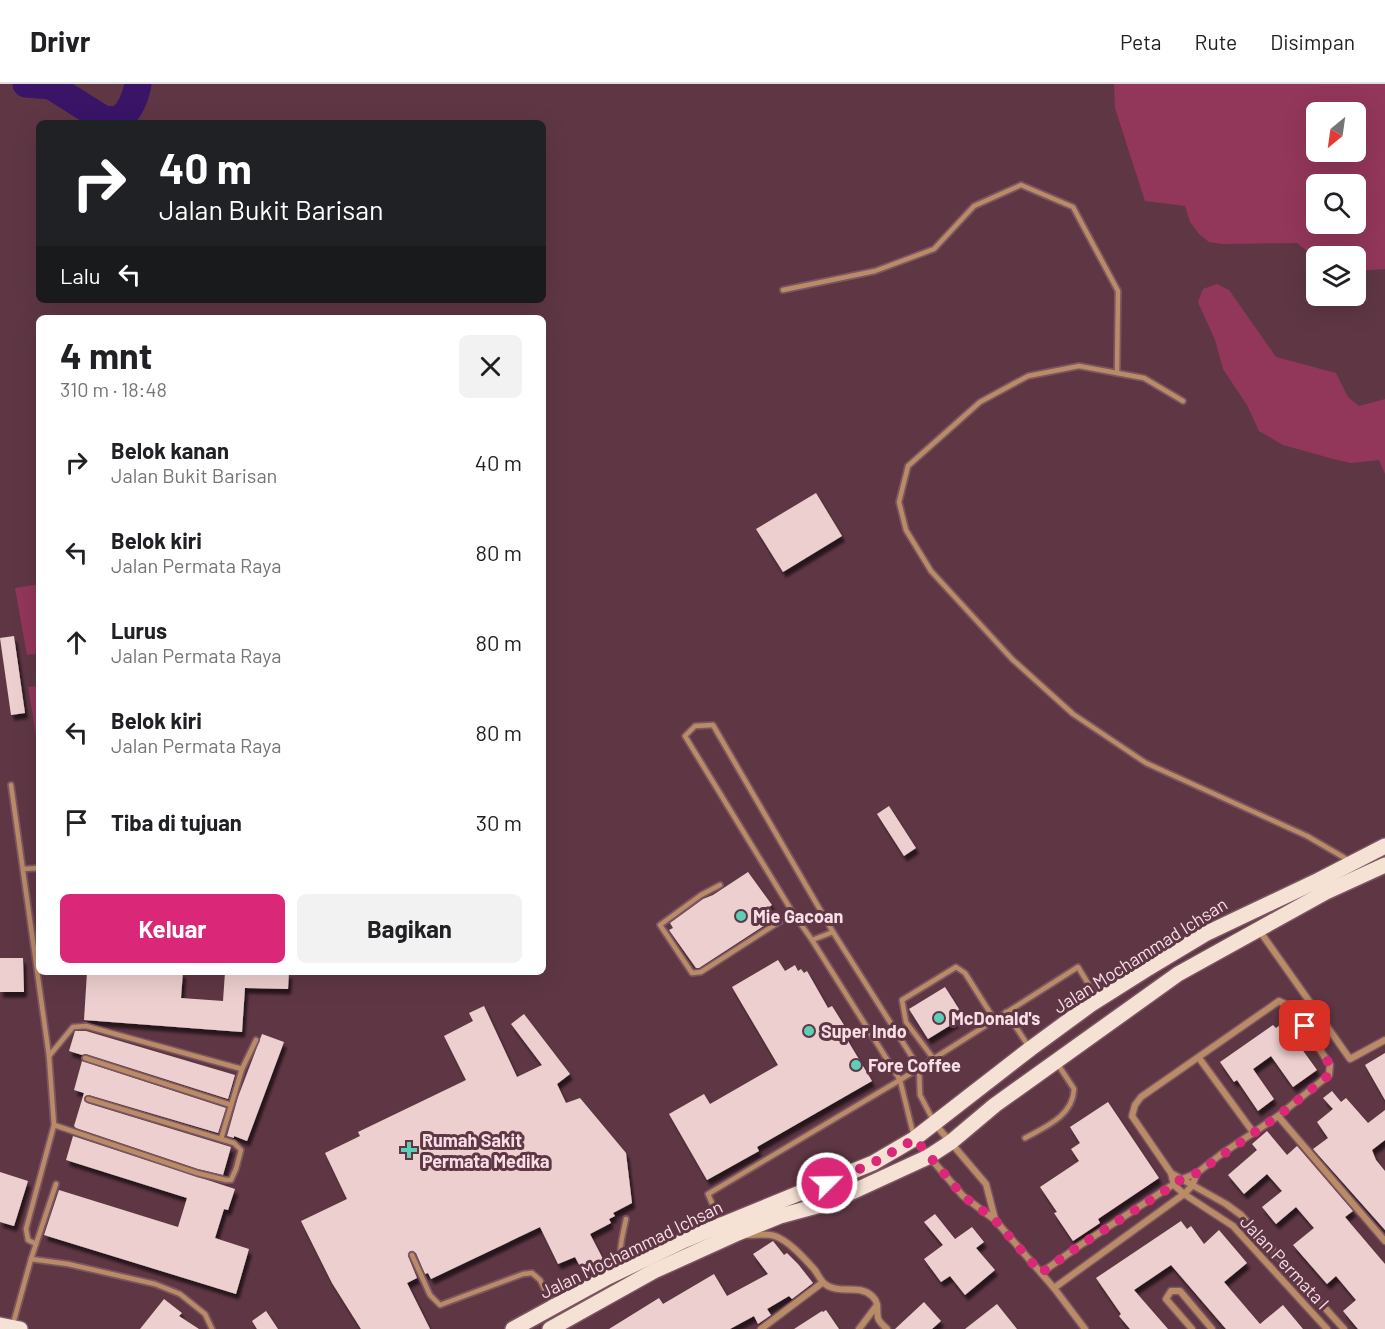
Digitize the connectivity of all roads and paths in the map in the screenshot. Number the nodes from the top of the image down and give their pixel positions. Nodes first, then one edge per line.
1 (783, 290) dead end
2 (1117, 373) junction
3 (1183, 401) dead end
4 (11, 785) dead end
5 (1385, 846) edge
6 (1353, 862) junction
7 (1385, 865) edge
8 (36, 868) edge
9 (23, 869) junction
10 (720, 885) dead end
11 (793, 913) junction
12 (1259, 930) junction
13 (833, 932) junction
14 (1205, 934) junction
15 (812, 940) junction
16 (1218, 952) junction
17 (36, 962) edge
18 (38, 975) edge
19 (1098, 1000) junction
20 (1006, 1012) junction
21 (994, 1019) junction
22 (256, 1040) dead end
23 (1385, 1040) edge
24 (1030, 1049) junction
25 (49, 1056) junction
26 (85, 1058) dead end
27 (933, 1058) junction
28 (1199, 1058) junction
29 (1056, 1061) junction
30 (919, 1068) junction
31 (243, 1069) junction
32 (900, 1080) junction
33 (88, 1099) dead end
34 (231, 1104) junction
35 (1278, 1116) junction
36 (935, 1124) junction
37 (54, 1125) junction
38 (1253, 1132) junction
39 (1025, 1138) dead end
40 (221, 1139) junction
41 (915, 1139) junction
42 (951, 1142) junction
43 (928, 1157) junction
44 (1171, 1173) junction
45 (1197, 1173) junction
46 (1180, 1180) junction
47 (56, 1184) dead end
48 (1174, 1185) junction
49 (1192, 1186) junction
50 (1184, 1194) junction
51 (1242, 1215) junction
52 (626, 1219) dead end
53 (995, 1220) junction
54 (1233, 1226) junction
55 (730, 1229) junction
56 (1385, 1241) edge
57 (36, 1244) junction
58 (412, 1255) dead end
59 (30, 1259) junction
60 (1041, 1273) junction
61 (628, 1277) junction
62 (822, 1283) junction
63 (1054, 1288) junction
64 (878, 1304) junction
65 (554, 1307) junction
66 (1324, 1307) junction
67 (1314, 1315) junction
68 (11, 1327) edge
69 (559, 1327) edge
70 (212, 1329) edge
71 (513, 1329) edge
72 (761, 1329) edge
73 (859, 1329) edge
74 (886, 1329) edge
75 (1085, 1329) edge
76 (1192, 1329) edge
77 (1212, 1329) edge
78 (1327, 1329) edge
79 (1344, 1329) edge

1 - 2 lane
2 - 3 lane
2 - 6 lane
4 - 9 lane
5 - 6 main road, Jalan Mochammad Ichsan
6 - 14 main road, Jalan Mochammad Ichsan
7 - 12 main road, Jalan Mochammad Ichsan
8 - 9 lane
9 - 17 lane
10 - 11 lane
11 - 13 lane
11 - 15 lane
12 - 16 main road, Jalan Mochammad Ichsan
12 - 23 street
13 - 15 lane
13 - 30 lane
14 - 16 main road
14 - 19 main road, Jalan Mochammad Ichsan
15 - 32 lane
16 - 29 main road, Jalan Mochammad Ichsan
18 - 25 lane
19 - 20 lane
19 - 24 main road, Jalan Mochammad Ichsan
20 - 21 lane
20 - 24 lane
21 - 27 lane
21 - 27 lane
22 - 31 lane
24 - 36 main road, Jalan Mochammad Ichsan
25 - 31 lane
25 - 37 lane
26 - 34 lane
27 - 30 lane
28 - 35 street
28 - 38 street
28 - 44 street
29 - 39 lane
29 - 42 main road, Jalan Mochammad Ichsan
30 - 32 lane
30 - 36 lane
31 - 34 lane
32 - 41 lane
32 - 55 lane
33 - 40 lane
34 - 40 lane
35 - 38 street
35 - 56 street
36 - 41 main road, Jalan Mochammad Ichsan
36 - 42 street
37 - 40 lane
37 - 57 lane
38 - 45 street
41 - 43 street
41 - 55 main road, Jalan Mochammad Ichsan
42 - 43 main road, Jalan Mochammad Ichsan
42 - 53 street
43 - 53 street
43 - 55 main road, Jalan Mochammad Ichsan
44 - 46 street, Jalan Permata I
44 - 48 street
45 - 46 street
45 - 49 street
46 - 48 street
46 - 49 street, Jalan Permata I
47 - 57 lane
48 - 50 street, Jalan Permata I
48 - 60 street
49 - 50 street
49 - 51 street, Jalan Permata I
50 - 54 street, Jalan Permata I
50 - 63 street
51 - 54 street
51 - 66 street, Jalan Permata I
52 - 61 lane
53 - 60 street
54 - 67 street, Jalan Permata I
55 - 61 main road, Jalan Mochammad Ichsan
55 - 62 street
57 - 59 lane
58 - 65 lane
59 - 68 lane
59 - 70 lane
60 - 63 street
61 - 65 main road, Jalan Mochammad Ichsan
61 - 69 main road, Jalan Mochammad Ichsan
62 - 64 street
62 - 72 street
63 - 75 street
64 - 73 street
64 - 74 street
65 - 69 main road
65 - 71 main road, Jalan Mochammad Ichsan
66 - 67 street
66 - 79 street, Jalan Permata I
67 - 78 street, Jalan Permata I
76 - 77 street

